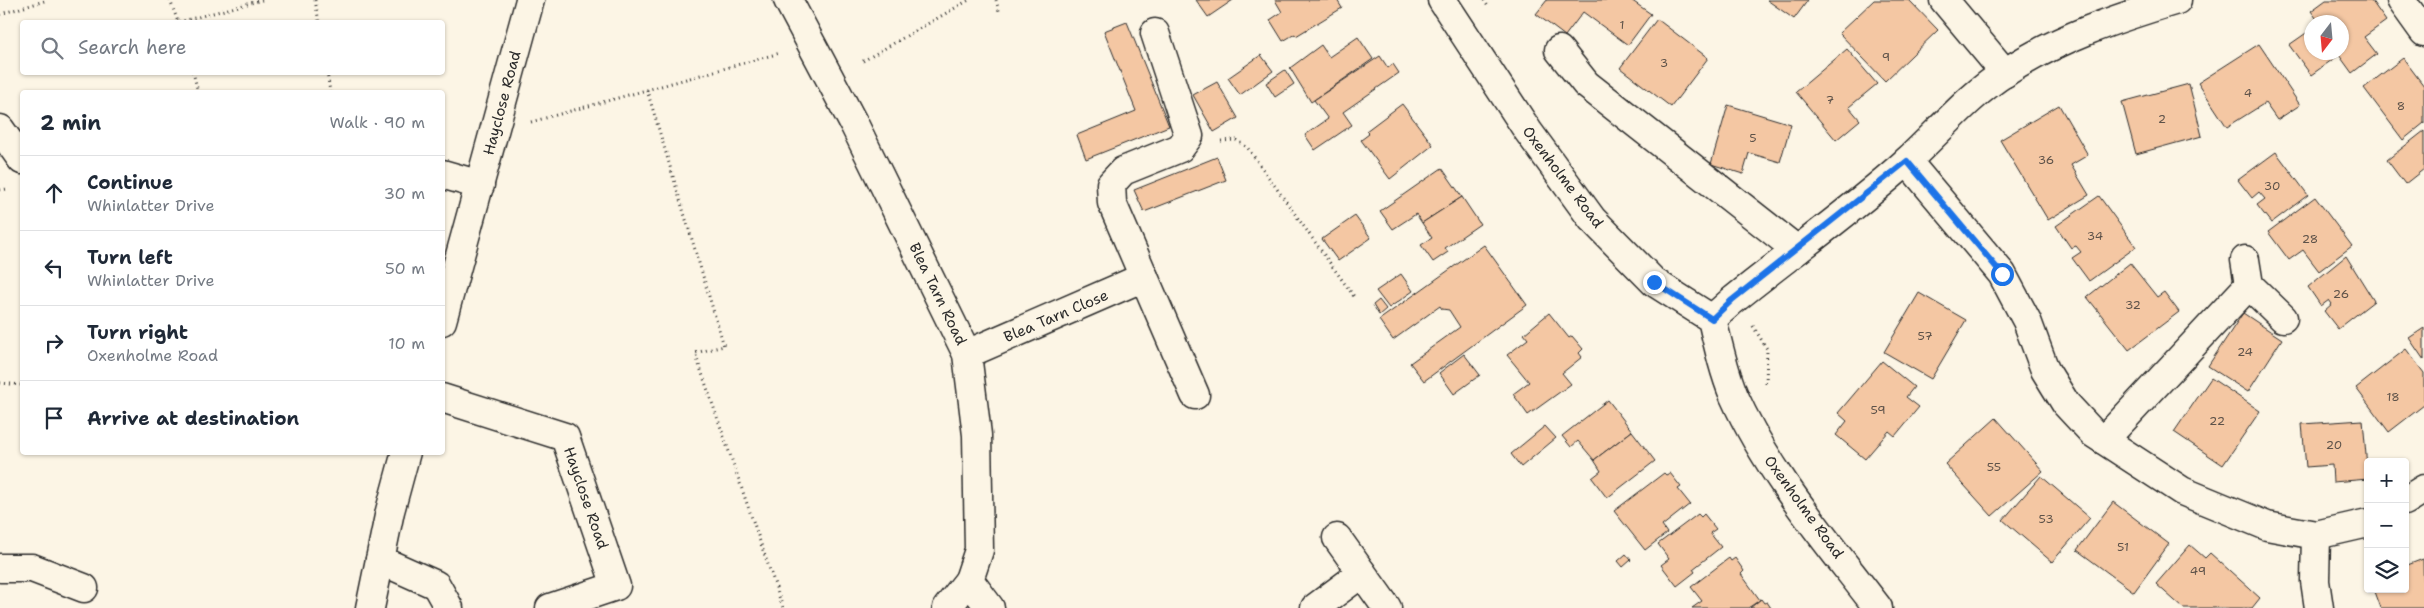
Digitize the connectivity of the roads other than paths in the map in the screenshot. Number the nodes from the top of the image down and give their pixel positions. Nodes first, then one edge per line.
1 (530, 0) edge
2 (788, 0) edge
3 (1442, 0) edge
4 (1944, 0) edge
5 (2177, 0) edge
6 (2401, 0) edge
7 (2424, 32) edge
8 (1155, 33) dead end
9 (1560, 50) dead end
10 (2005, 72) junction
11 (0, 129) edge
12 (20, 157) edge
13 (1907, 161) junction
14 (445, 175) edge
15 (480, 185) junction
16 (1797, 250) junction
17 (1144, 277) junction
18 (445, 310) edge
19 (2283, 318) dead end
20 (1712, 319) junction
21 (967, 354) junction
22 (1195, 395) dead end
23 (445, 399) edge
24 (2104, 440) junction
25 (405, 455) edge
26 (2424, 489) edge
27 (2409, 498) edge
28 (2364, 524) edge
29 (2316, 535) junction
30 (1336, 538) dead end
31 (380, 560) junction
32 (0, 568) edge
33 (1362, 573) junction
34 (969, 580) junction
35 (84, 588) dead end
36 (370, 608) edge
37 (449, 608) edge
38 (550, 608) edge
39 (947, 608) edge
40 (990, 608) edge
41 (1315, 608) edge
42 (1388, 608) edge
43 (1878, 608) edge
44 (2319, 608) edge

1 - 15 street, Hayclose Road
2 - 21 street, Blea Tarn Road
3 - 20 street, Oxenholme Road
4 - 10 street
5 - 10 street
6 - 7 street
8 - 17 street
9 - 16 street
10 - 13 street
11 - 12 street
13 - 16 street
13 - 24 street
14 - 15 street
15 - 18 street, Hayclose Road
16 - 20 street
17 - 21 street, Blea Tarn Close
17 - 22 street
19 - 24 street
20 - 43 street, Oxenholme Road
21 - 34 street, Blea Tarn Road
23 - 38 street, Hayclose Road
24 - 29 street
25 - 31 street
26 - 27 street
28 - 29 street
29 - 44 street
30 - 33 street
31 - 36 street
31 - 37 street
32 - 35 street
33 - 41 street
33 - 42 street
34 - 39 street, Blea Tarn Road
34 - 40 street

